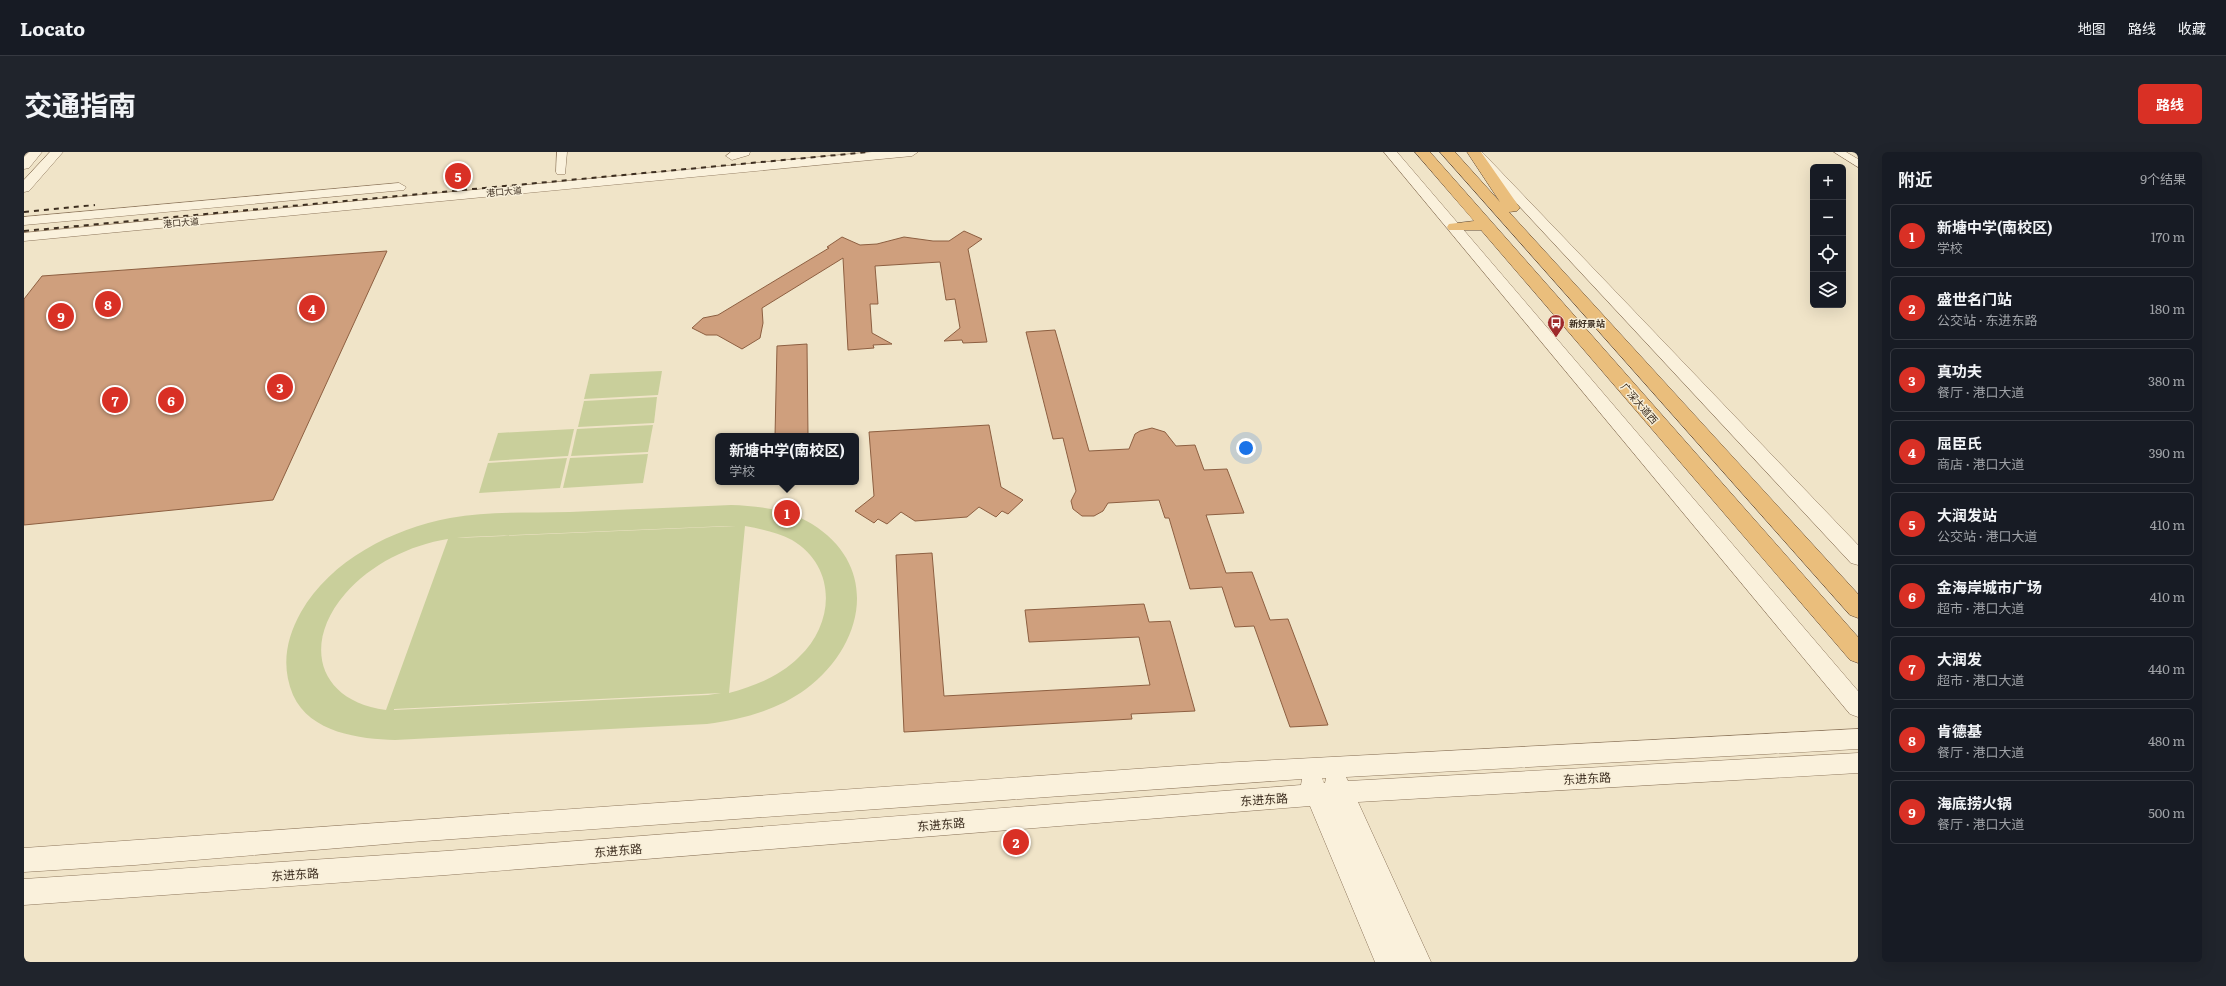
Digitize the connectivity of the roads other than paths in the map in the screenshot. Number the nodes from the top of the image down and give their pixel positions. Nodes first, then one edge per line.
1 (36, 152) edge
2 (57, 152) edge
3 (562, 152) edge
4 (912, 152) edge
5 (1390, 152) edge
6 (1422, 152) edge
7 (1448, 152) edge
8 (1474, 152) edge
9 (1839, 152) edge
10 (760, 153) edge
11 (738, 154) edge
12 (836, 154) edge
13 (717, 157) dead end
14 (687, 160) dead end
15 (1858, 164) edge
16 (24, 165) edge
17 (561, 172) junction
18 (537, 174) dead end
19 (410, 186) dead end
20 (24, 188) edge
21 (24, 214) edge
22 (62, 218) junction
23 (24, 221) edge
24 (1485, 225) junction
25 (1455, 227) junction
26 (62, 233) junction
27 (24, 237) edge
28 (24, 242) edge
29 (1540, 253) junction
30 (1858, 558) edge
31 (1858, 609) edge
32 (1858, 653) edge
33 (1858, 707) edge
34 (1858, 739) edge
35 (1858, 763) edge
36 (1318, 768) junction
37 (1329, 794) junction
38 (24, 860) edge
39 (24, 892) edge
40 (1389, 962) edge
41 (1417, 962) edge

1 - 16 street
2 - 20 street
3 - 17 street
4 - 12 street, 港口大道
5 - 25 street
6 - 24 highway, 广深大道西
7 - 29 highway
8 - 29 highway
8 - 30 street
9 - 15 street
10 - 11 street
11 - 13 street
12 - 26 street, 港口大道
14 - 17 street
17 - 18 street
19 - 22 street, 港口大道
21 - 22 street
22 - 23 street, 港口大道
24 - 25 highway
24 - 32 highway, 广深大道西
25 - 33 street
26 - 27 street, 港口大道
26 - 28 street
29 - 31 highway
34 - 36 street
35 - 37 street, 东进东路
36 - 37 street
36 - 38 street
37 - 39 street, 东进东路
37 - 40 street
37 - 41 street

